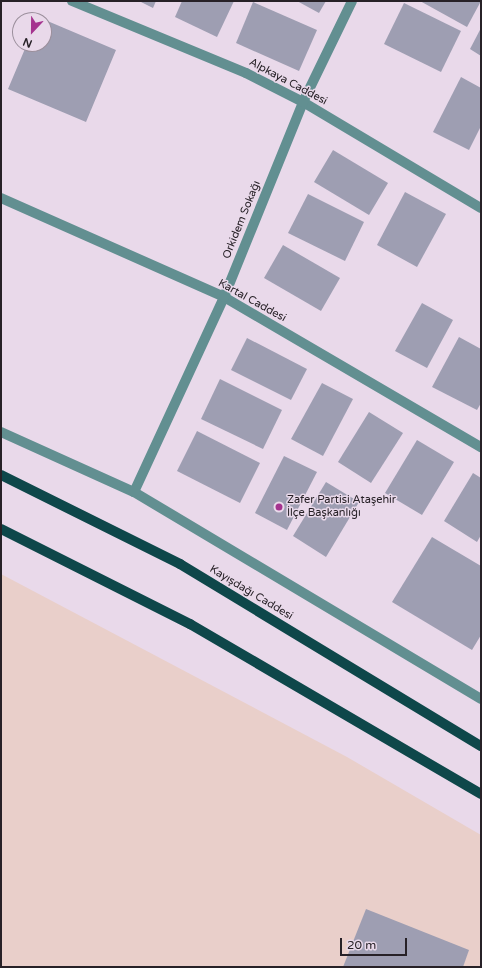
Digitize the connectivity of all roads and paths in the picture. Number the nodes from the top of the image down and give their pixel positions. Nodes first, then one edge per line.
1 (72, 1) edge
2 (352, 1) edge
3 (303, 102) junction
4 (1, 198) edge
5 (481, 208) edge
6 (224, 297) junction
7 (1, 432) edge
8 (481, 447) edge
9 (1, 475) edge
10 (134, 492) junction
11 (1, 529) edge
12 (481, 699) edge
13 (481, 746) edge
14 (481, 794) edge

1 - 3 street, Alpkaya Caddesi
2 - 3 street, Orkidem Sokağı
3 - 5 street, Alpkaya Caddesi
3 - 6 street, Orkidem Sokağı
4 - 6 street, Kartal Caddesi
6 - 8 street, Kartal Caddesi
6 - 10 street, Orkidem Sokağı
7 - 10 street
9 - 13 main road, Kayışdağı Caddesi
10 - 12 street
11 - 14 main road

